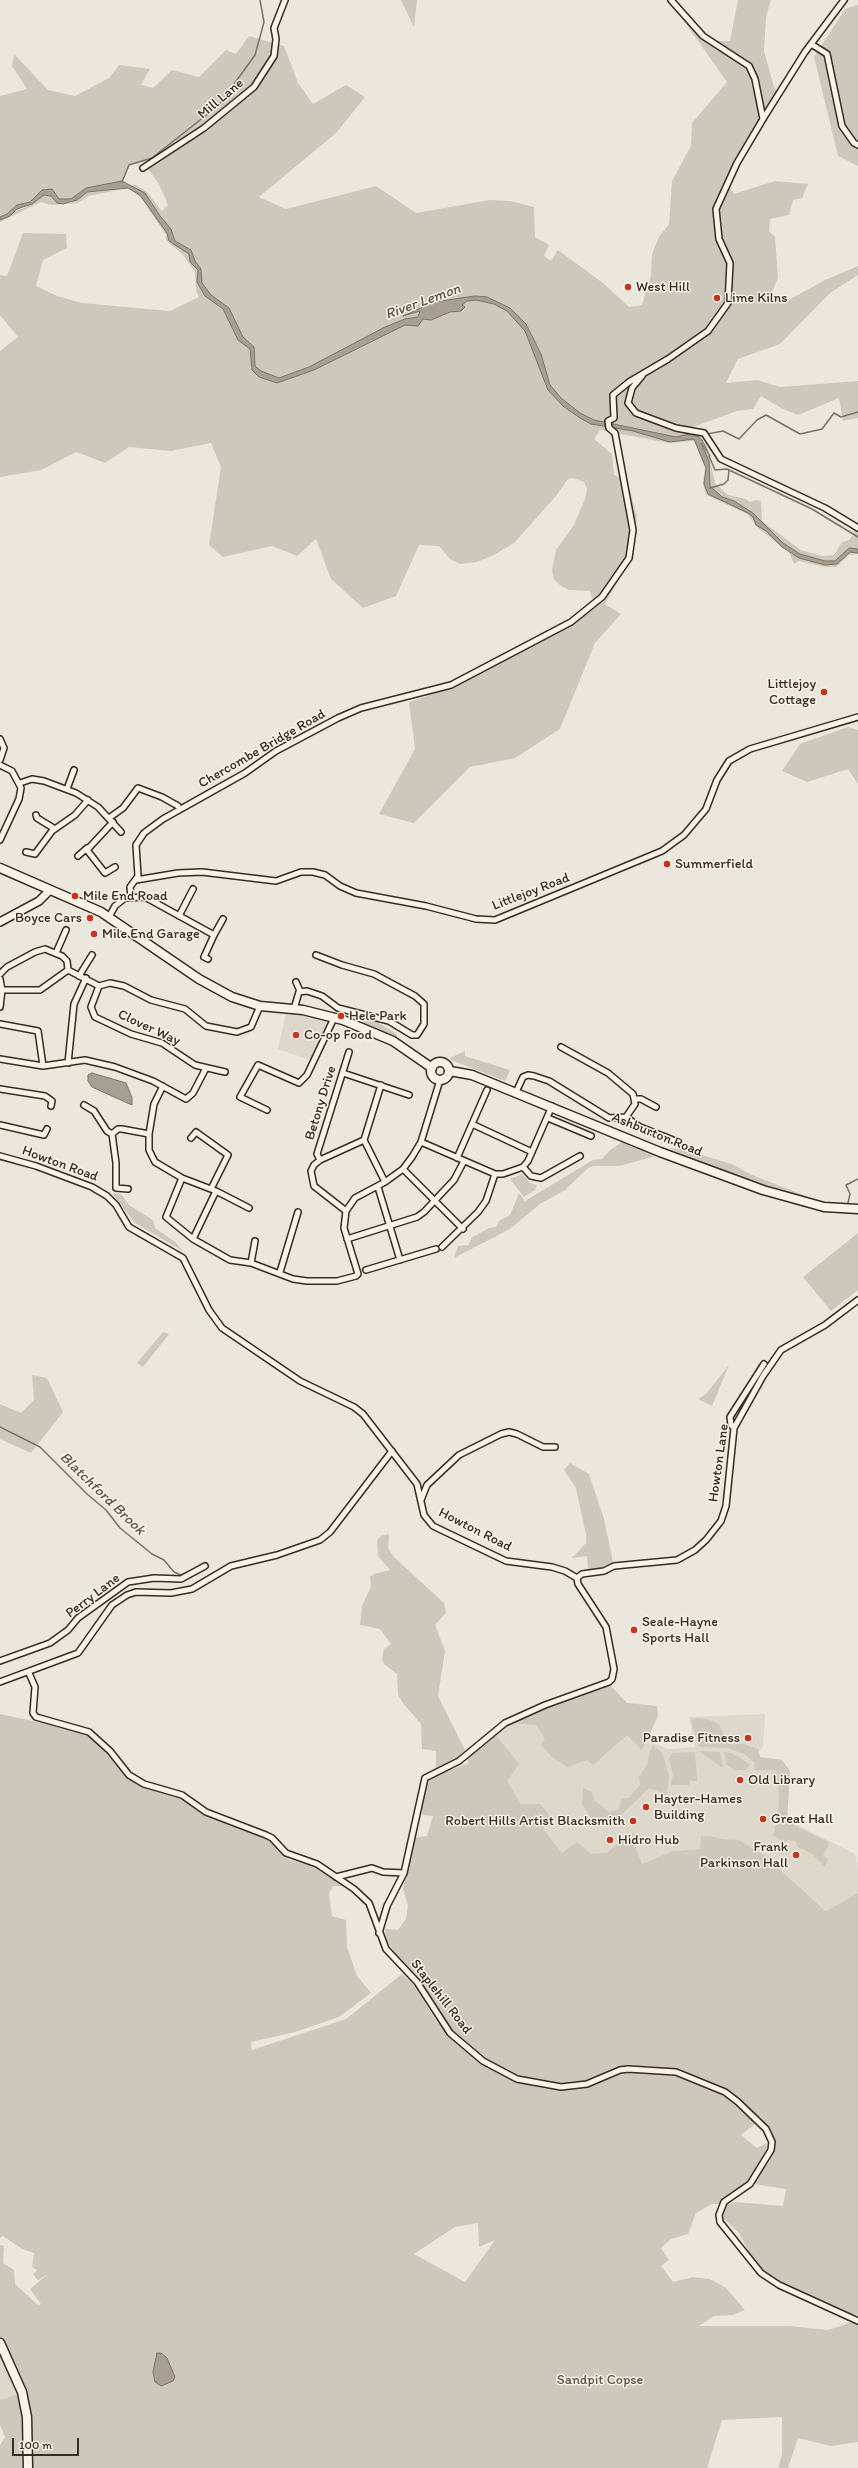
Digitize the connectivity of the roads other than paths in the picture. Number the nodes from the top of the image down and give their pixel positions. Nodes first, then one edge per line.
1 (285, 0) edge
2 (671, 0) edge
3 (844, 0) edge
4 (812, 44) junction
5 (762, 119) junction
6 (858, 145) edge
7 (143, 168) dead end
8 (644, 374) junction
9 (858, 528) edge
10 (858, 717) edge
11 (0, 739) edge
12 (0, 760) edge
13 (0, 765) edge
14 (74, 770) dead end
15 (20, 783) junction
16 (67, 789) junction
17 (88, 800) junction
18 (178, 806) dead end
19 (36, 815) dead end
20 (109, 818) junction
21 (113, 822) junction
22 (0, 824) edge
23 (6, 827) junction
24 (54, 829) junction
25 (121, 832) dead end
26 (0, 840) edge
27 (87, 848) junction
28 (26, 852) dead end
29 (78, 856) dead end
30 (115, 867) dead end
31 (0, 868) edge
32 (136, 880) junction
33 (193, 889) dead end
34 (49, 891) junction
35 (131, 897) junction
36 (179, 916) junction
37 (109, 917) junction
38 (223, 919) dead end
39 (0, 922) edge
40 (66, 930) dead end
41 (214, 935) junction
42 (56, 953) junction
43 (92, 955) dead end
44 (316, 955) dead end
45 (208, 959) dead end
46 (68, 970) junction
47 (0, 974) edge
48 (79, 976) junction
49 (86, 978) junction
50 (0, 979) edge
51 (296, 982) dead end
52 (99, 986) junction
53 (2, 990) junction
54 (300, 991) junction
55 (260, 1006) junction
56 (0, 1007) edge
57 (294, 1009) junction
58 (334, 1018) junction
59 (0, 1024) edge
60 (561, 1047) dead end
61 (349, 1052) dead end
62 (0, 1059) edge
63 (68, 1063) junction
64 (43, 1066) junction
65 (206, 1068) junction
66 (432, 1068) junction
67 (450, 1071) junction
68 (224, 1072) dead end
69 (343, 1073) junction
70 (440, 1080) junction
71 (163, 1086) junction
72 (382, 1086) junction
73 (0, 1089) edge
74 (487, 1090) dead end
75 (516, 1092) junction
76 (409, 1094) dead end
77 (634, 1099) junction
78 (51, 1106) dead end
79 (84, 1106) dead end
80 (552, 1106) junction
81 (656, 1107) dead end
82 (267, 1110) dead end
83 (626, 1117) junction
84 (548, 1118) junction
85 (472, 1124) junction
86 (0, 1125) edge
87 (47, 1128) dead end
88 (112, 1134) junction
89 (149, 1134) junction
90 (591, 1136) dead end
91 (191, 1138) dead end
92 (364, 1140) junction
93 (673, 1140) dead end
94 (421, 1142) junction
95 (532, 1152) junction
96 (0, 1156) edge
97 (580, 1156) dead end
98 (457, 1158) junction
99 (320, 1160) junction
100 (464, 1161) junction
101 (523, 1167) junction
102 (403, 1169) junction
103 (495, 1174) junction
104 (182, 1178) junction
105 (385, 1182) junction
106 (378, 1187) junction
107 (128, 1189) dead end
108 (213, 1190) junction
109 (436, 1202) junction
110 (250, 1208) dead end
111 (858, 1209) edge
112 (346, 1211) junction
113 (298, 1212) dead end
114 (390, 1226) junction
115 (463, 1228) junction
116 (193, 1239) junction
117 (347, 1239) junction
118 (255, 1241) dead end
119 (442, 1247) dead end
120 (436, 1249) dead end
121 (400, 1260) junction
122 (251, 1263) junction
123 (366, 1270) dead end
124 (280, 1272) junction
125 (858, 1300) edge
126 (764, 1364) dead end
127 (734, 1428) junction
128 (555, 1447) dead end
129 (392, 1451) junction
130 (417, 1484) junction
131 (427, 1485) junction
132 (421, 1500) junction
133 (205, 1566) dead end
134 (577, 1578) junction
135 (0, 1661) edge
136 (29, 1673) junction
137 (0, 1682) edge
138 (404, 1873) junction
139 (336, 1877) junction
140 (379, 1933) junction
141 (858, 2321) edge
142 (0, 2343) edge
143 (28, 2468) edge

1 - 7 street, Mill Lane
2 - 5 street
3 - 4 street
4 - 5 street
4 - 6 street
5 - 8 street
8 - 9 street
8 - 32 street, Chercombe Bridge Road
10 - 32 street, Littlejoy Road
11 - 12 street
13 - 15 street
14 - 16 street
15 - 16 street
15 - 23 street
16 - 17 street
17 - 20 street
17 - 24 street
18 - 20 street
19 - 24 street
20 - 21 street
21 - 25 street
21 - 27 street
22 - 23 street
23 - 26 street
24 - 28 street
27 - 29 street
27 - 30 street
31 - 34 main road
32 - 35 street, Chercombe Bridge Road
33 - 36 street
34 - 37 main road
34 - 39 street
35 - 36 street
35 - 37 street
36 - 41 street
37 - 55 main road
38 - 41 street
40 - 42 street
41 - 45 street
42 - 46 street
42 - 47 street
43 - 48 street
44 - 54 street
46 - 48 street
46 - 53 street
48 - 49 street
49 - 52 street
49 - 63 street
50 - 53 street
51 - 54 street
52 - 55 street
52 - 65 street, Clover Way
53 - 56 street
54 - 57 street
55 - 57 main road
57 - 58 main road
58 - 66 main road
58 - 82 street
59 - 64 street
60 - 77 street
61 - 69 street, Betony Drive
62 - 64 street
63 - 64 street
63 - 71 street
65 - 68 street, Clover Way
65 - 71 street
66 - 67 main road, Ashburton Road
66 - 70 main road
67 - 70 main road
67 - 75 main road, Ashburton Road
69 - 72 street
69 - 99 street, Betony Drive
70 - 94 street
71 - 89 street
72 - 76 street
72 - 92 street
73 - 78 street
74 - 85 street
75 - 80 main road, Ashburton Road
75 - 83 street
77 - 81 street
77 - 83 street
79 - 88 street
80 - 84 street
80 - 111 main road, Ashburton Road
83 - 93 street
84 - 90 street
84 - 95 street
85 - 95 street
85 - 98 street
86 - 87 street
88 - 89 street
88 - 107 street
89 - 104 street
91 - 108 street
92 - 99 street
92 - 105 street
94 - 98 street
94 - 102 street
95 - 101 street
96 - 129 street, Howton Road
97 - 101 street
98 - 100 street
99 - 112 street
100 - 103 street
100 - 109 street
101 - 103 street
102 - 105 street
102 - 109 street
103 - 115 street
104 - 108 street
104 - 116 street
105 - 106 street
106 - 112 street
106 - 114 street
108 - 110 street
108 - 116 street
109 - 114 street
109 - 115 street
112 - 117 street
113 - 124 street
114 - 117 street
114 - 121 street
115 - 119 street
116 - 122 street
117 - 124 street
118 - 122 street
120 - 121 street
121 - 123 street
122 - 124 street
125 - 127 street, Howton Lane
126 - 127 street
127 - 134 street, Howton Lane
128 - 131 street
129 - 130 street, Howton Road
129 - 136 street
130 - 131 street
130 - 132 street, Howton Road
131 - 132 street
132 - 134 street, Howton Road
133 - 135 street, Perry Lane
134 - 138 street
136 - 137 street
136 - 139 street, Staplehill Road
138 - 139 street
138 - 140 street
139 - 140 street, Staplehill Road
140 - 141 street, Staplehill Road
142 - 143 main road

